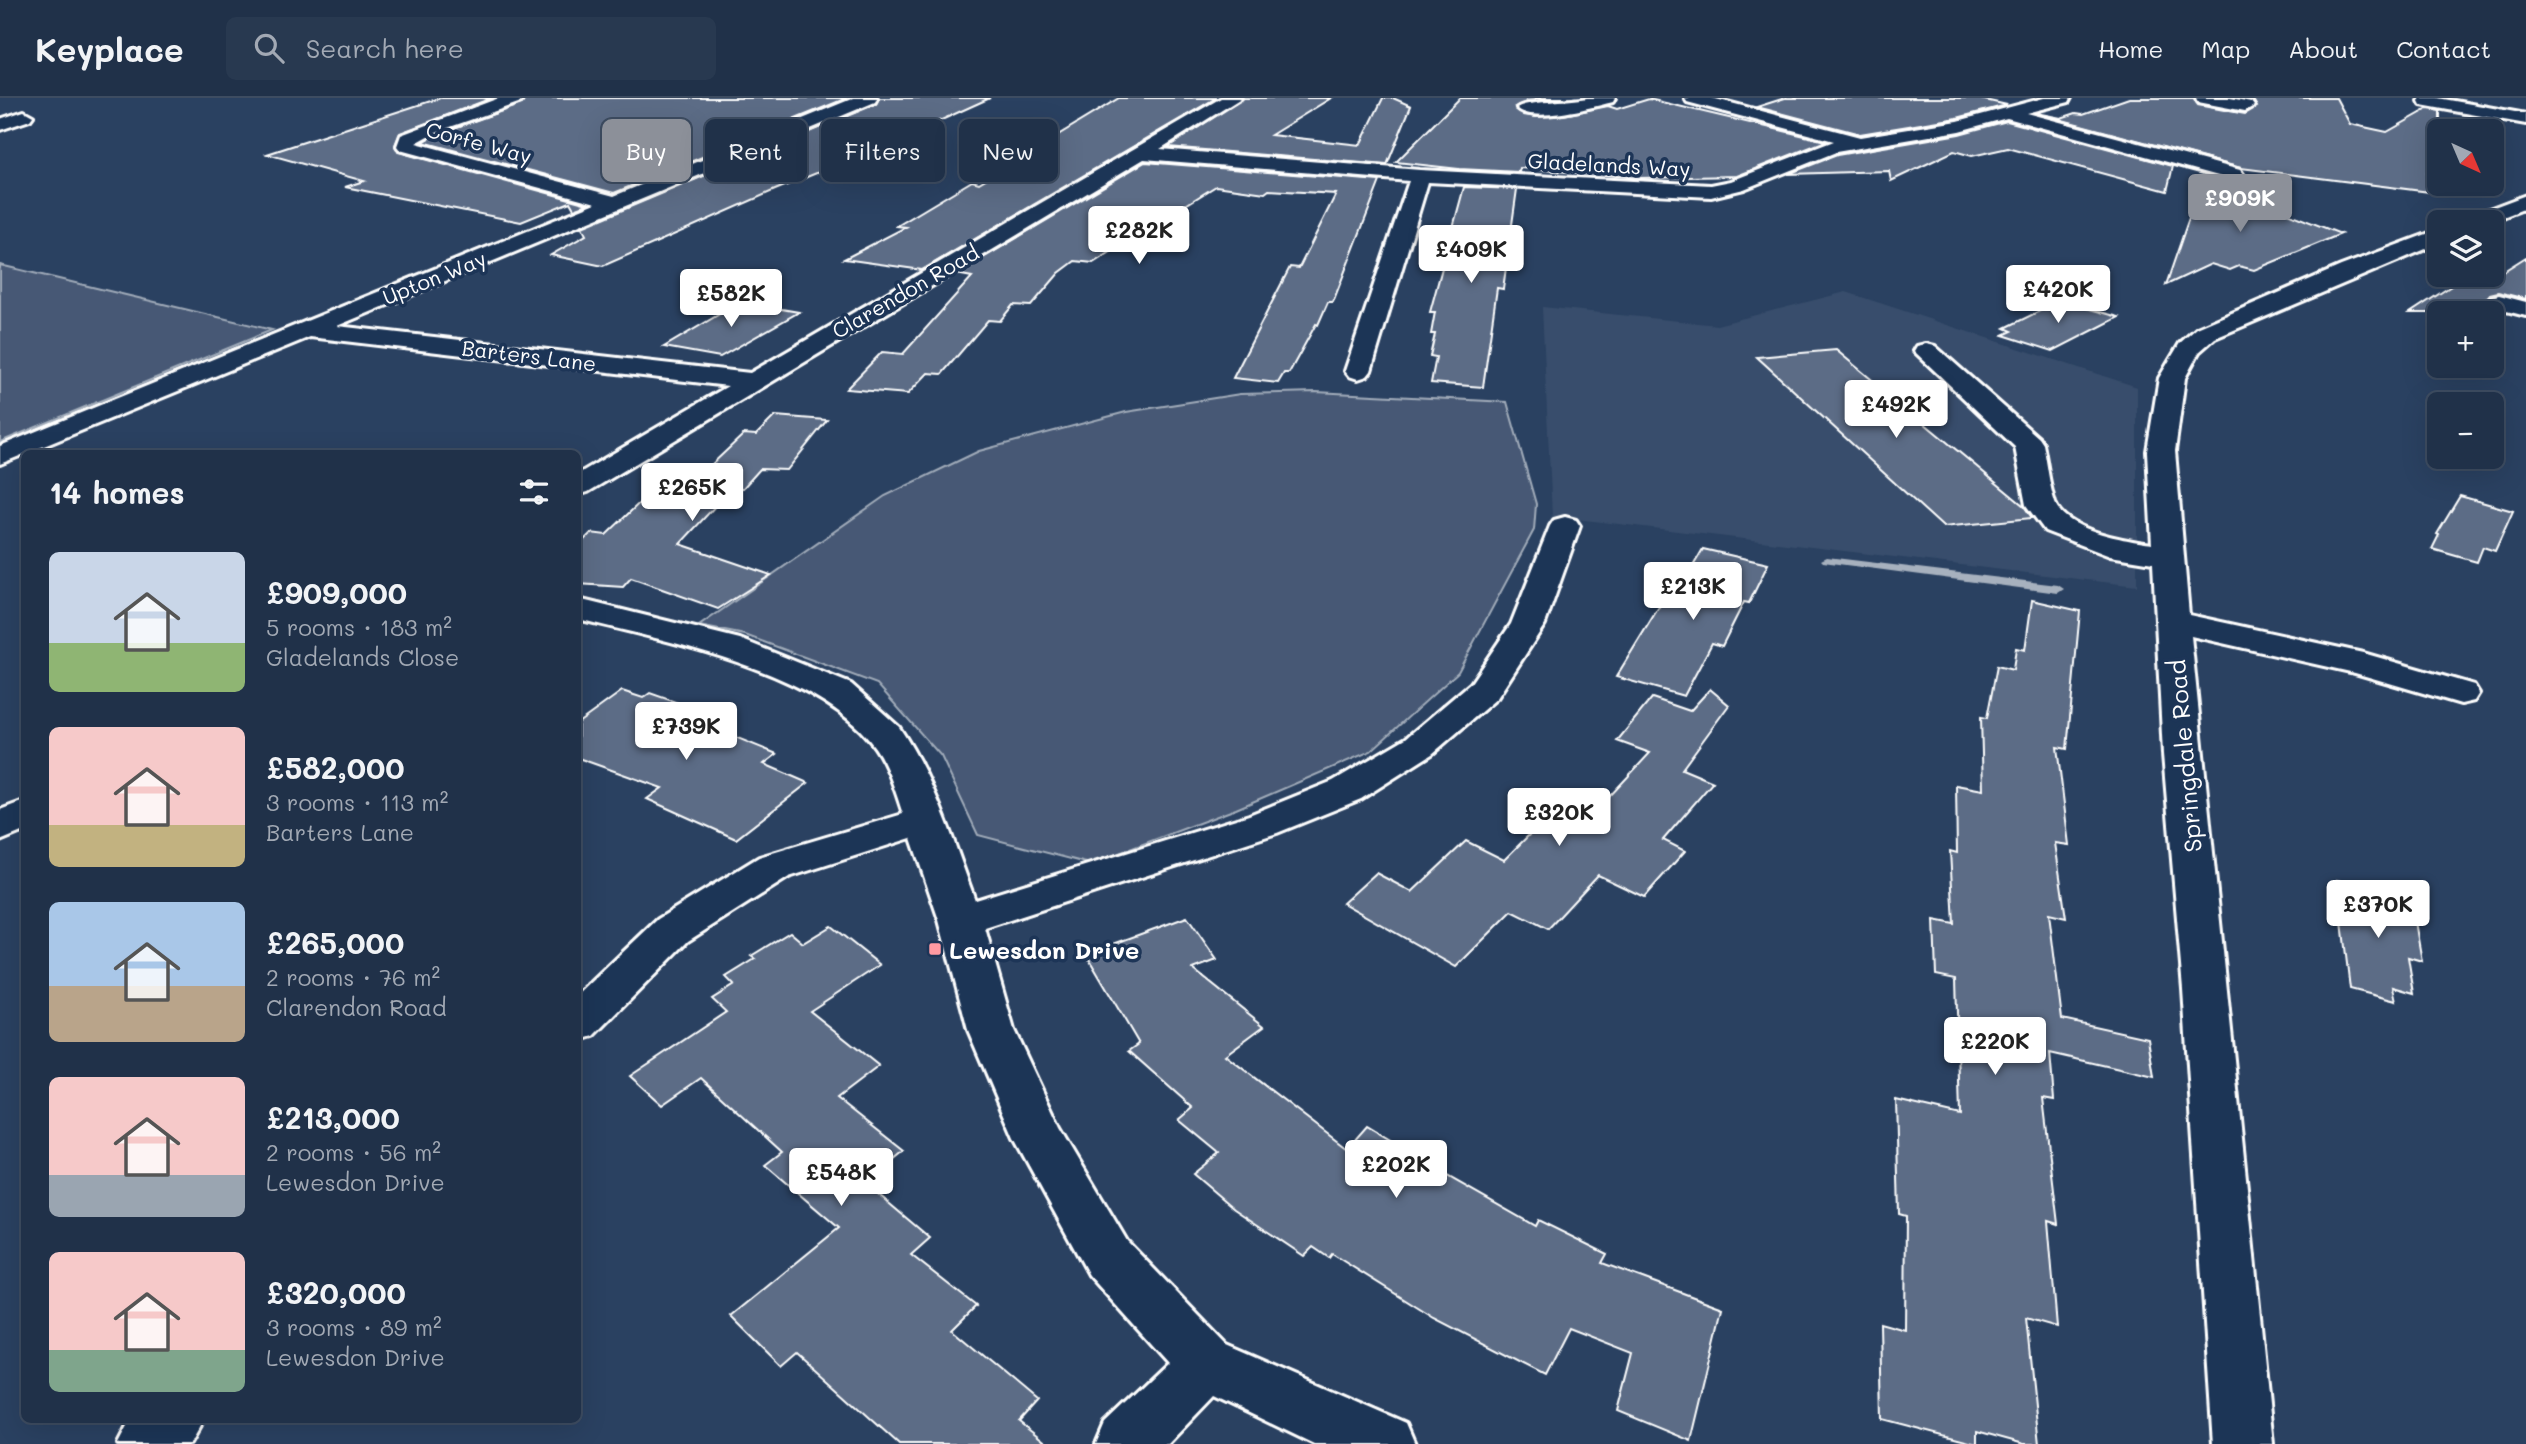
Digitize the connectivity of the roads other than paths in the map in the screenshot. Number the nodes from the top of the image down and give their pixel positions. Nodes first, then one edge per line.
1 (515, 98) edge
2 (869, 98) edge
3 (1234, 98) edge
4 (1607, 98) edge
5 (1693, 98) edge
6 (2063, 98) edge
7 (2204, 98) edge
8 (2427, 101) dead end
9 (2245, 106) dead end
10 (1526, 108) dead end
11 (2010, 114) junction
12 (2526, 118) edge
13 (1858, 142) junction
14 (1140, 153) junction
15 (2233, 174) dead end
16 (1420, 176) junction
17 (2526, 201) edge
18 (618, 202) junction
19 (2503, 210) edge
20 (2427, 240) edge
21 (2504, 303) edge
22 (2526, 309) edge
23 (305, 329) junction
24 (1926, 351) dead end
25 (1358, 371) dead end
26 (753, 381) junction
27 (0, 456) edge
28 (581, 484) edge
29 (1565, 526) dead end
30 (2169, 556) junction
31 (581, 610) edge
32 (2173, 622) junction
33 (2461, 693) dead end
34 (21, 816) edge
35 (926, 821) junction
36 (0, 828) edge
37 (961, 920) junction
38 (581, 1020) edge
39 (1207, 1364) junction
40 (170, 1423) edge
41 (148, 1444) edge
42 (1126, 1444) edge
43 (1385, 1444) edge
44 (2243, 1444) edge

1 - 18 street, Corfe Way
2 - 18 street, Upton Way
3 - 14 street, Clarendon Road
4 - 10 street
5 - 13 street
6 - 11 street, Gladelands Way
7 - 9 street
8 - 12 street
11 - 13 street, Gladelands Way
11 - 15 street
13 - 16 street, Gladelands Way
14 - 16 street, Gladelands Way
14 - 26 street, Clarendon Road
16 - 25 street
17 - 19 street
18 - 23 street, Upton Way
20 - 30 street, Springdale Road
21 - 22 street
23 - 26 street, Barters Lane
23 - 27 street, Upton Way
24 - 30 street
26 - 28 street, Clarendon Road
29 - 37 street
30 - 32 street, Springdale Road
31 - 35 street
32 - 33 street
32 - 44 street, Springdale Road
34 - 36 street
35 - 37 street
35 - 38 street
37 - 39 street
39 - 42 street
39 - 43 street
40 - 41 street

